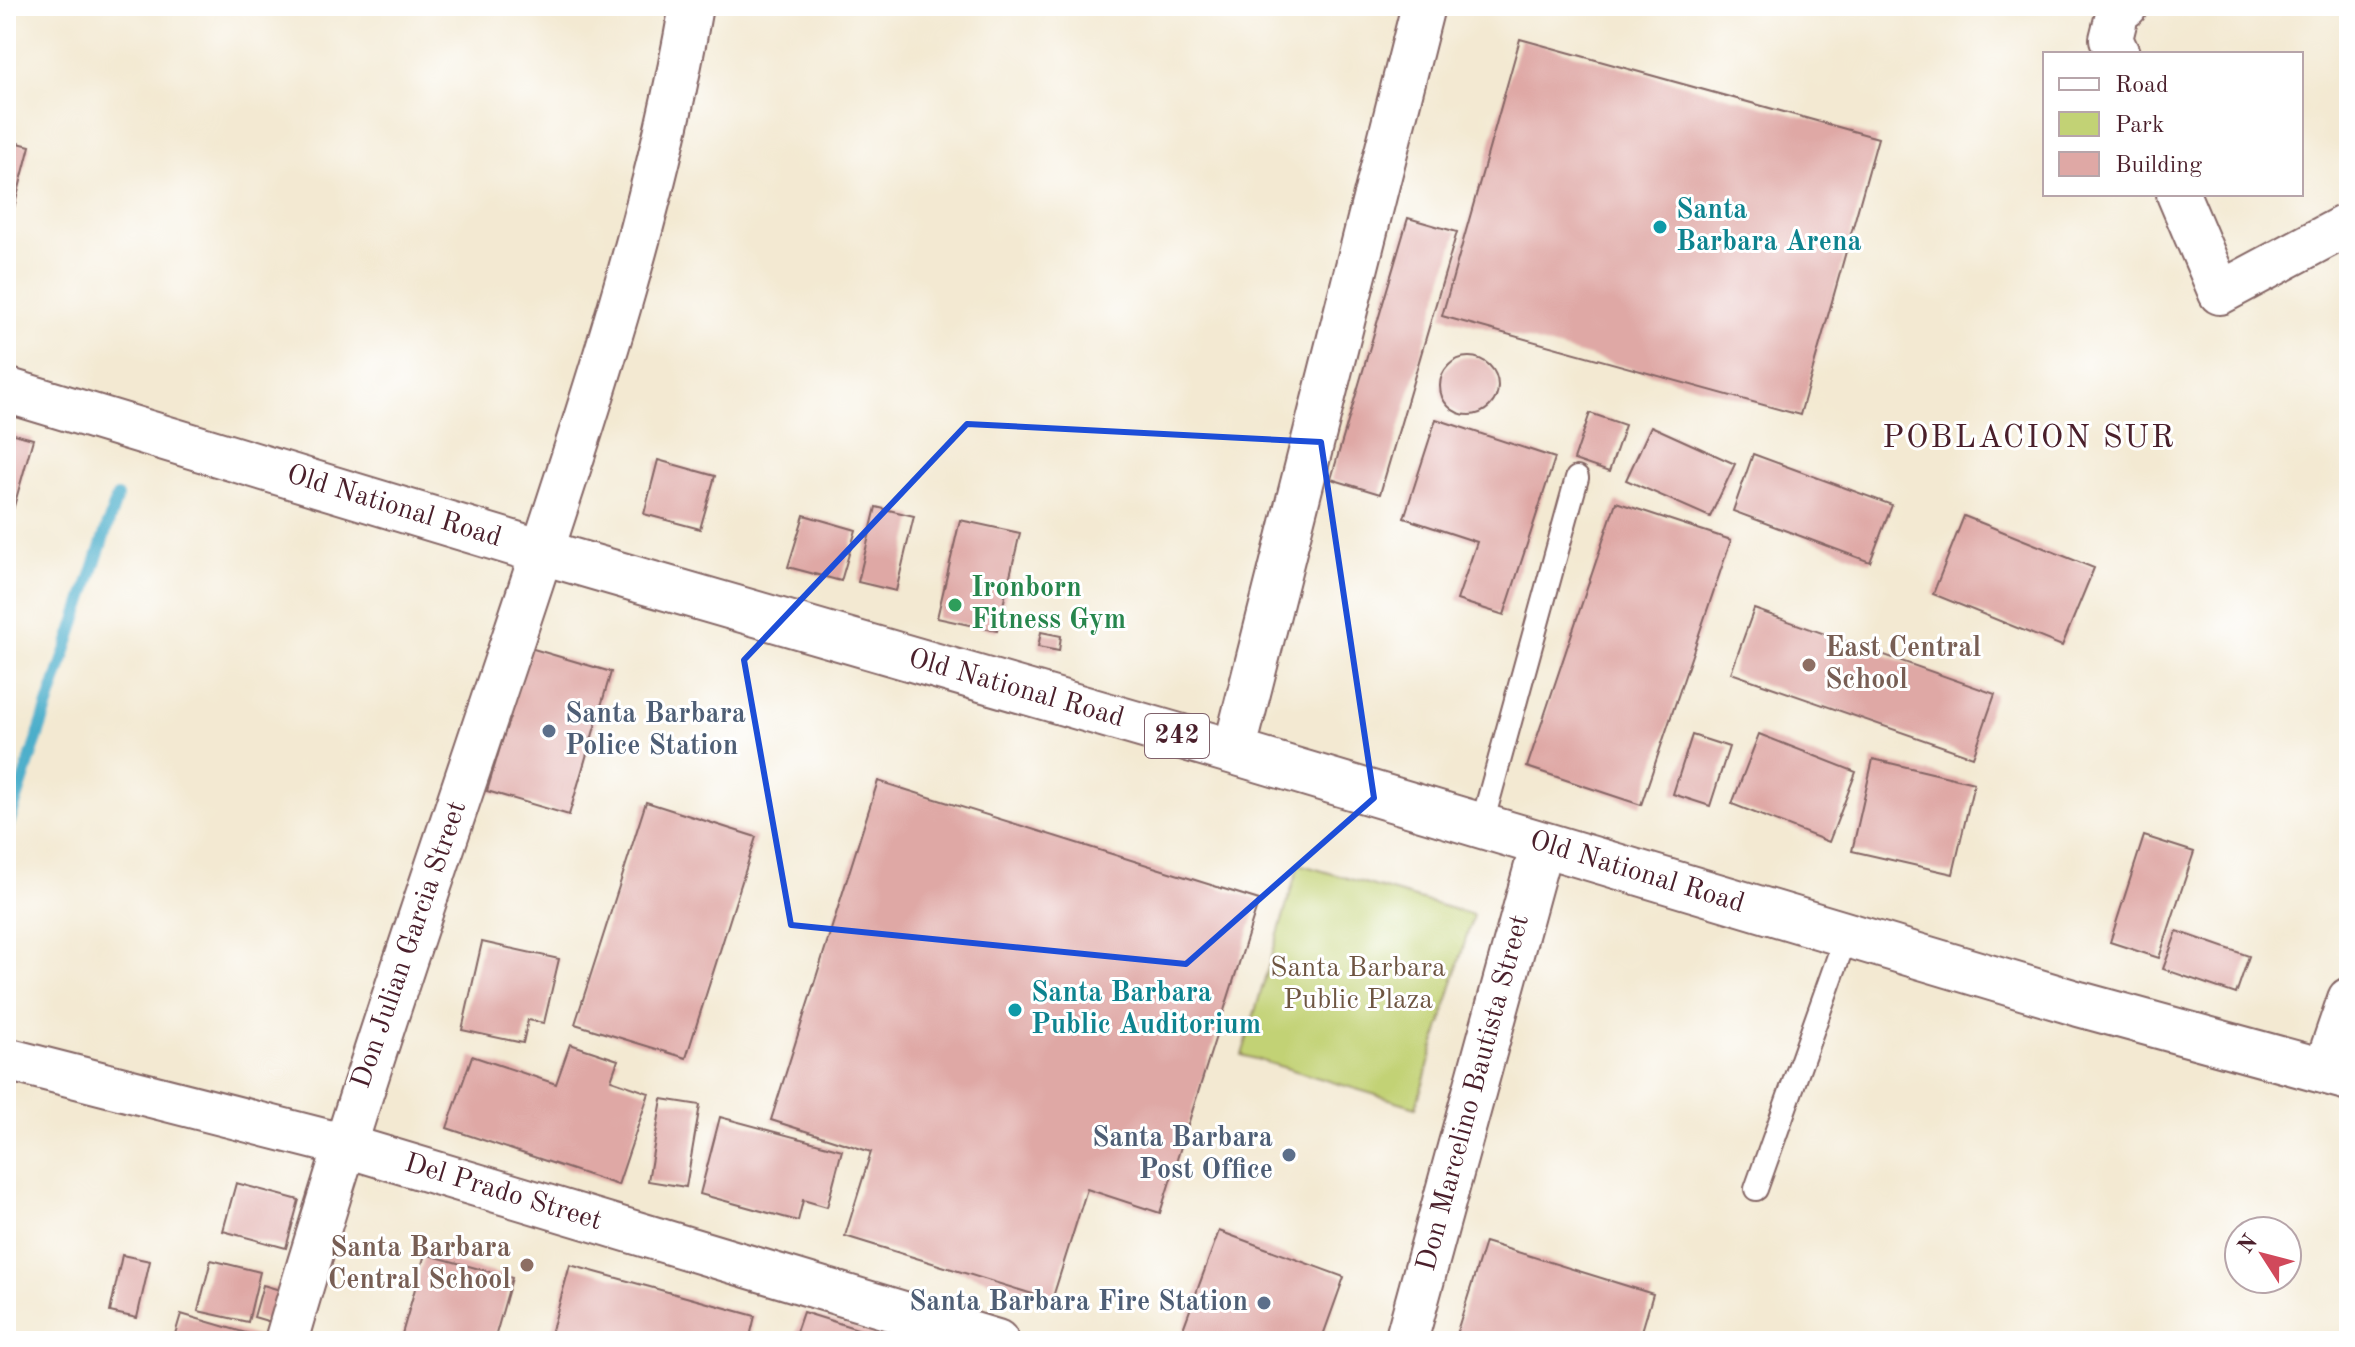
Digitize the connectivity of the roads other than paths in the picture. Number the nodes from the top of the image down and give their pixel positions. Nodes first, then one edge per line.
1 (691, 6) edge
2 (1423, 6) edge
3 (2126, 6) edge
4 (2117, 52) edge
5 (2179, 196) edge
6 (2349, 224) edge
7 (6, 390) edge
8 (1577, 478) dead end
9 (542, 552) junction
10 (1234, 752) junction
11 (1481, 827) junction
12 (1542, 844) junction
13 (1846, 936) junction
14 (2349, 999) edge
15 (6, 1059) edge
16 (2336, 1075) edge
17 (343, 1145) junction
18 (1756, 1189) dead end
19 (286, 1341) edge
20 (997, 1341) edge
21 (1406, 1341) edge

1 - 9 street, Don Julian Garcia Street
2 - 10 street
3 - 4 street
5 - 6 street
7 - 9 main road, Old National Road / 242
8 - 11 lane
9 - 10 main road, Old National Road / 242
9 - 17 street, Don Julian Garcia Street
10 - 11 main road, Old National Road / 242
11 - 12 main road, Old National Road / 242
12 - 13 main road, Old National Road / 242
12 - 21 street, Don Marcelino Bautista Street
13 - 16 main road, Old National Road / 242
13 - 18 lane
14 - 16 street
15 - 17 street, Del Prado Street
17 - 19 street, Don Julian Garcia Street
17 - 20 street, Del Prado Street

